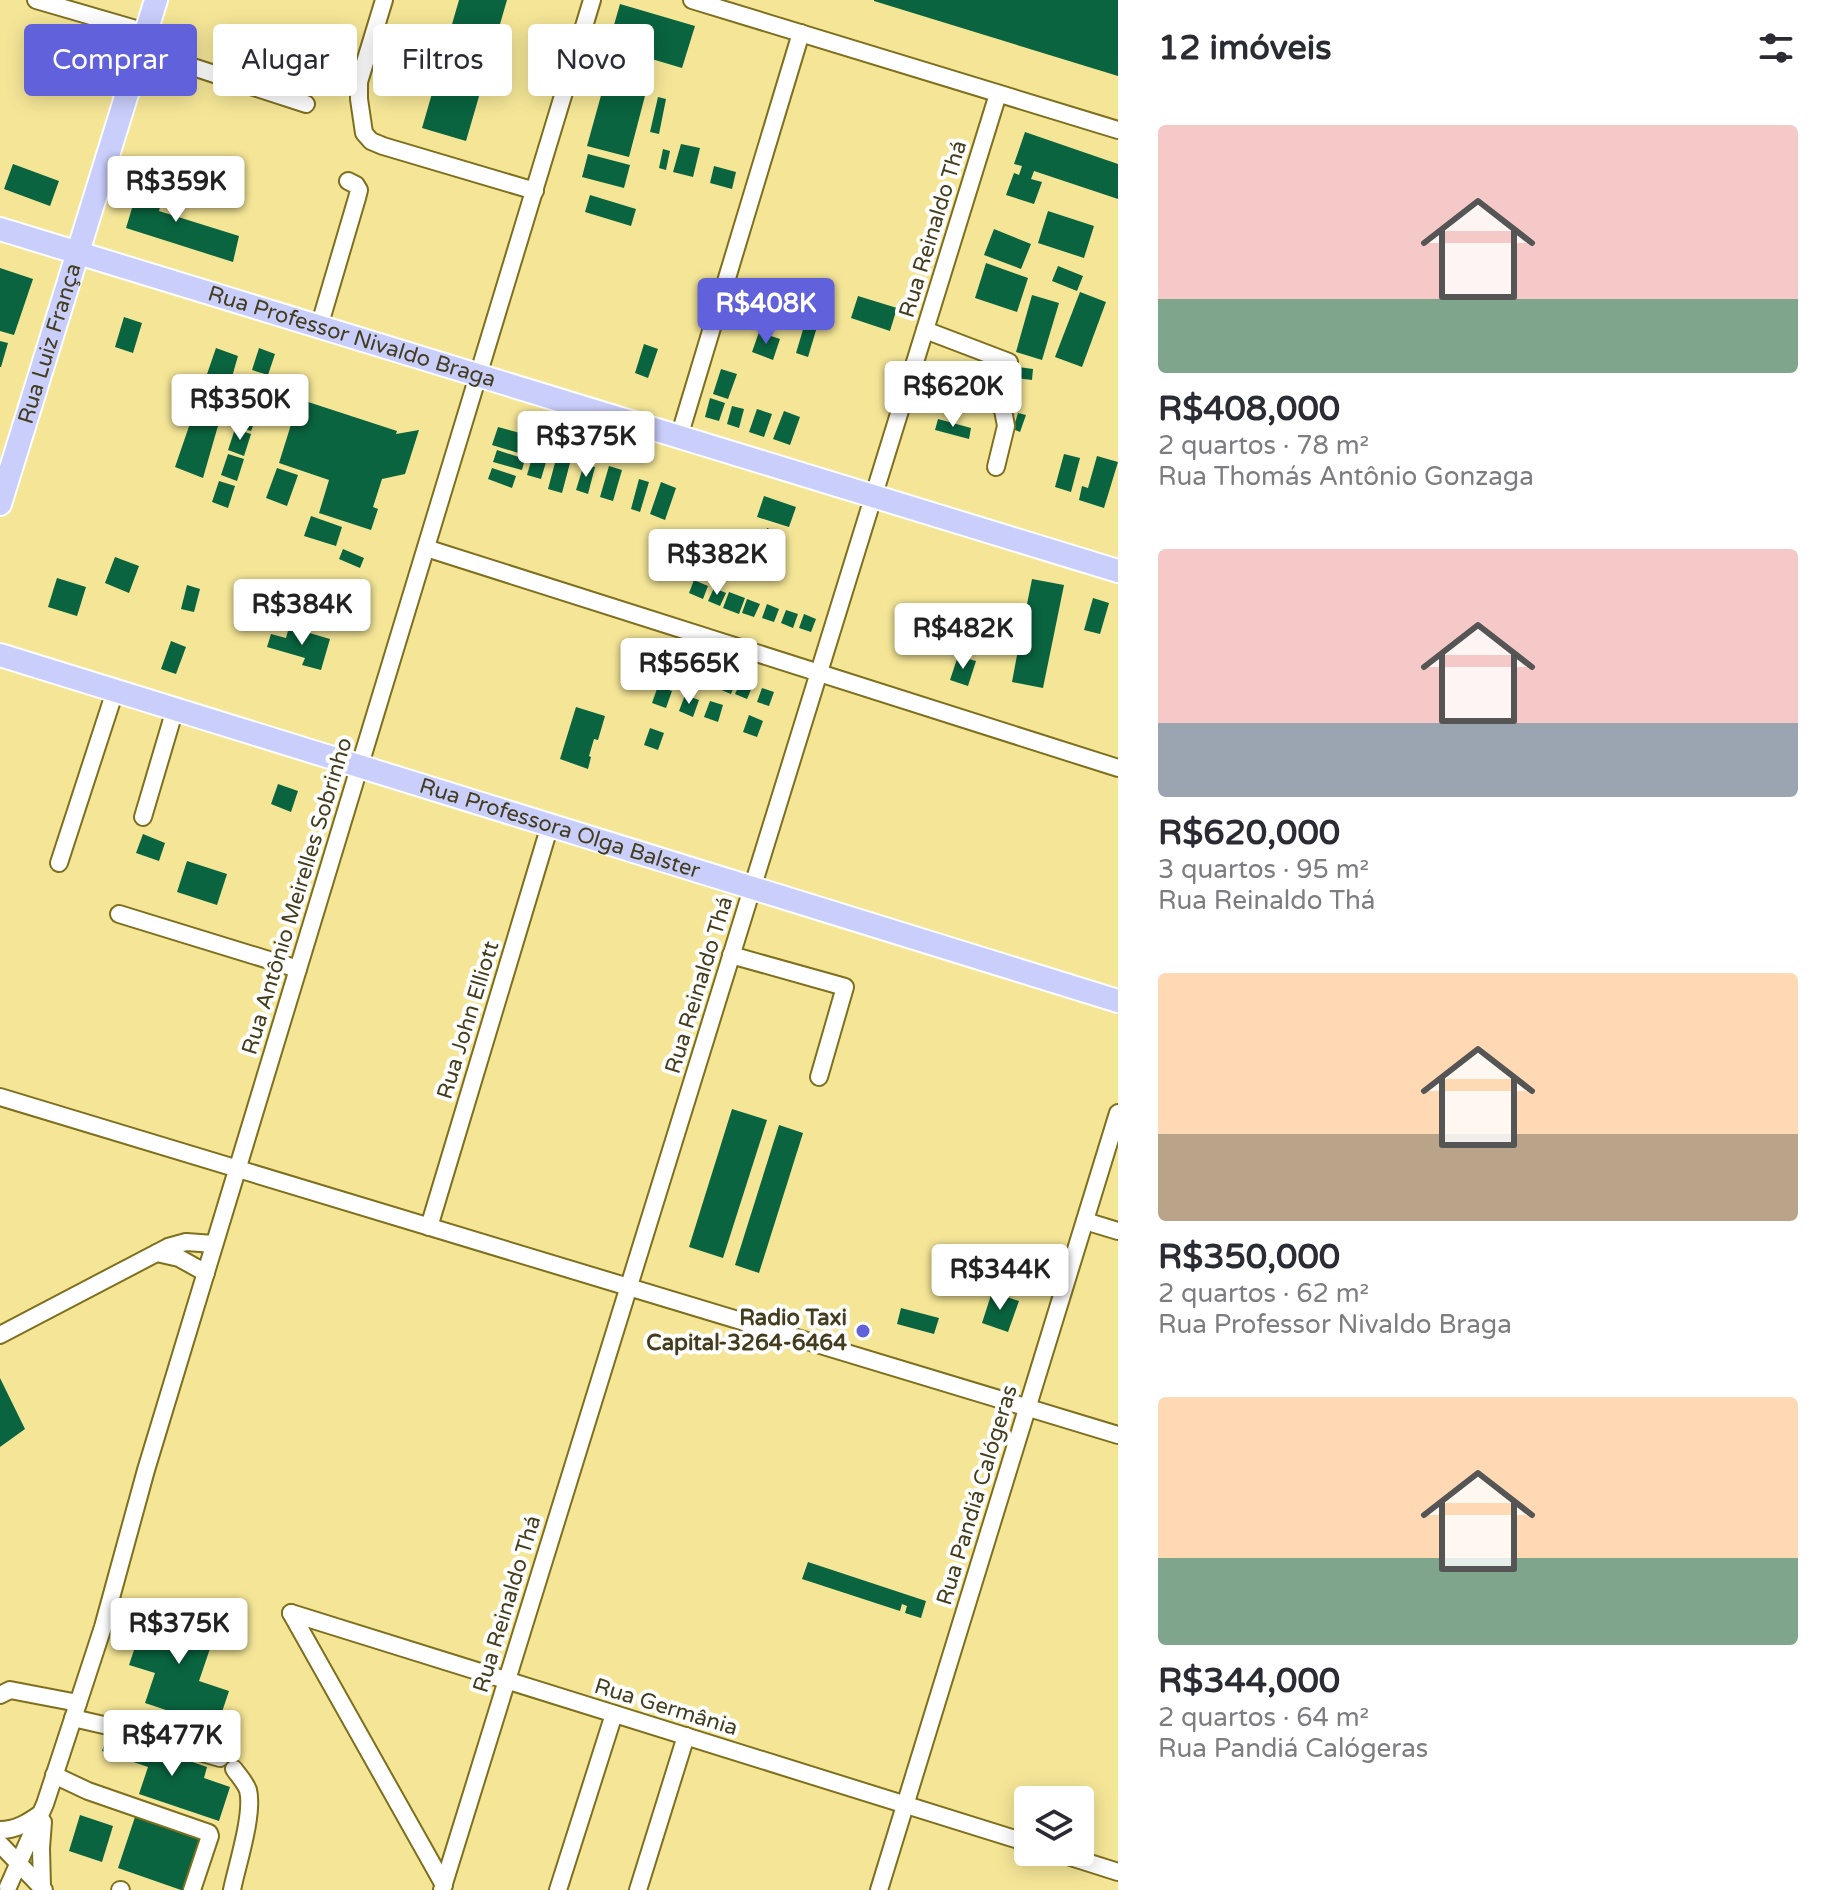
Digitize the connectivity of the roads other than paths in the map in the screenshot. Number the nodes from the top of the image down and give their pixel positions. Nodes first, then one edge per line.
1 (36, 0) edge
2 (156, 0) edge
3 (384, 0) edge
4 (592, 0) edge
5 (692, 0) edge
6 (99, 24) edge
7 (148, 24) edge
8 (801, 33) junction
9 (197, 62) edge
10 (998, 94) junction
11 (126, 96) edge
12 (306, 104) dead end
13 (1118, 130) edge
14 (348, 181) dead end
15 (535, 191) junction
16 (0, 229) edge
17 (78, 253) junction
18 (319, 327) junction
19 (925, 330) junction
20 (1009, 362) dead end
21 (912, 372) junction
22 (478, 375) junction
23 (679, 437) junction
24 (996, 467) dead end
25 (873, 496) junction
26 (0, 504) edge
27 (426, 548) junction
28 (1118, 571) edge
29 (0, 655) edge
30 (818, 673) junction
31 (115, 691) junction
32 (175, 709) junction
33 (360, 767) junction
34 (1118, 768) edge
35 (143, 817) dead end
36 (550, 825) junction
37 (59, 863) dead end
38 (752, 888) junction
39 (119, 914) dead end
40 (731, 955) junction
41 (298, 969) junction
42 (1118, 1001) edge
43 (819, 1077) dead end
44 (0, 1097) edge
45 (1118, 1113) edge
46 (237, 1169) junction
47 (1085, 1221) junction
48 (429, 1227) junction
49 (1118, 1231) edge
50 (214, 1244) junction
51 (157, 1253) junction
52 (206, 1273) junction
53 (629, 1287) junction
54 (0, 1335) edge
55 (1027, 1408) junction
56 (1118, 1435) edge
57 (507, 1680) junction
58 (0, 1695) edge
59 (76, 1711) junction
60 (614, 1714) junction
61 (686, 1736) junction
62 (220, 1758) dead end
63 (234, 1769) dead end
64 (54, 1775) junction
65 (905, 1805) junction
66 (43, 1809) junction
67 (0, 1830) edge
68 (1014, 1839) edge
69 (0, 1844) edge
70 (19, 1864) junction
71 (1094, 1864) edge
72 (1118, 1872) edge
73 (5, 1886) edge
74 (40, 1886) edge
75 (443, 1888) edge
76 (192, 1890) edge
77 (232, 1890) edge
78 (558, 1890) edge
79 (638, 1890) edge
80 (879, 1890) edge

1 - 6 street
2 - 7 main road, Rua Luiz França
3 - 15 street
4 - 15 street, Rua Antônio Meirelles Sobrinho
5 - 8 street
8 - 10 street
8 - 23 street
9 - 12 street
10 - 13 street
10 - 19 street, Rua Reinaldo Thá
11 - 17 main road, Rua Luiz França
14 - 18 street
15 - 22 street, Rua Antônio Meirelles Sobrinho
16 - 17 main road, Rua Professor Nivaldo Braga
17 - 18 main road, Rua Professor Nivaldo Braga
17 - 26 main road, Rua Luiz França
18 - 22 main road, Rua Professor Nivaldo Braga
19 - 20 street
19 - 21 street, Rua Reinaldo Thá
21 - 24 street
21 - 25 street, Rua Reinaldo Thá
22 - 23 main road, Rua Professor Nivaldo Braga
22 - 27 street, Rua Antônio Meirelles Sobrinho
23 - 25 main road, Rua Professor Nivaldo Braga
25 - 28 main road, Rua Professor Nivaldo Braga
25 - 30 street, Rua Reinaldo Thá
27 - 30 street
27 - 33 street, Rua Antônio Meirelles Sobrinho
29 - 31 main road, Rua Professora Olga Balster
30 - 34 street
30 - 38 street, Rua Reinaldo Thá
31 - 32 main road, Rua Professora Olga Balster
31 - 37 street
32 - 33 main road, Rua Professora Olga Balster
32 - 35 street
33 - 36 main road, Rua Professora Olga Balster
33 - 41 street, Rua Antônio Meirelles Sobrinho
36 - 38 main road, Rua Professora Olga Balster
36 - 48 street, Rua John Elliott
38 - 40 street, Rua Reinaldo Thá
38 - 42 main road, Rua Professora Olga Balster
39 - 41 street
40 - 43 street
40 - 53 street, Rua Reinaldo Thá
41 - 46 street, Rua Antônio Meirelles Sobrinho
44 - 46 street
45 - 47 street, Rua Pandiá Calógeras
46 - 48 street
46 - 50 street, Rua Antônio Meirelles Sobrinho
47 - 49 street
47 - 55 street, Rua Pandiá Calógeras
48 - 53 street
50 - 51 street
50 - 52 street, Rua Antônio Meirelles Sobrinho
51 - 52 street
51 - 54 street
52 - 59 street, Rua Antônio Meirelles Sobrinho
53 - 55 street
53 - 57 street, Rua Reinaldo Thá
55 - 56 street
55 - 65 street, Rua Pandiá Calógeras
57 - 60 street, Rua Germânia
57 - 75 street, Rua Reinaldo Thá
57 - 75 street, Rua Germânia
58 - 59 street
59 - 62 street
59 - 64 street, Rua Antônio Meirelles Sobrinho
60 - 61 street, Rua Germânia
60 - 78 street
61 - 65 street, Rua Germânia
61 - 79 street
63 - 77 street
64 - 66 street, Rua Antônio Meirelles Sobrinho
64 - 76 street
65 - 68 street, Rua Germânia
65 - 80 street, Rua Pandiá Calógeras
66 - 67 street
66 - 70 street, Rua Antônio Meirelles Sobrinho
66 - 74 street, Rua Antônio Meirelles Sobrinho
69 - 70 street
70 - 73 street, Rua Antônio Meirelles Sobrinho
70 - 74 street
71 - 72 street
73 - 74 street

